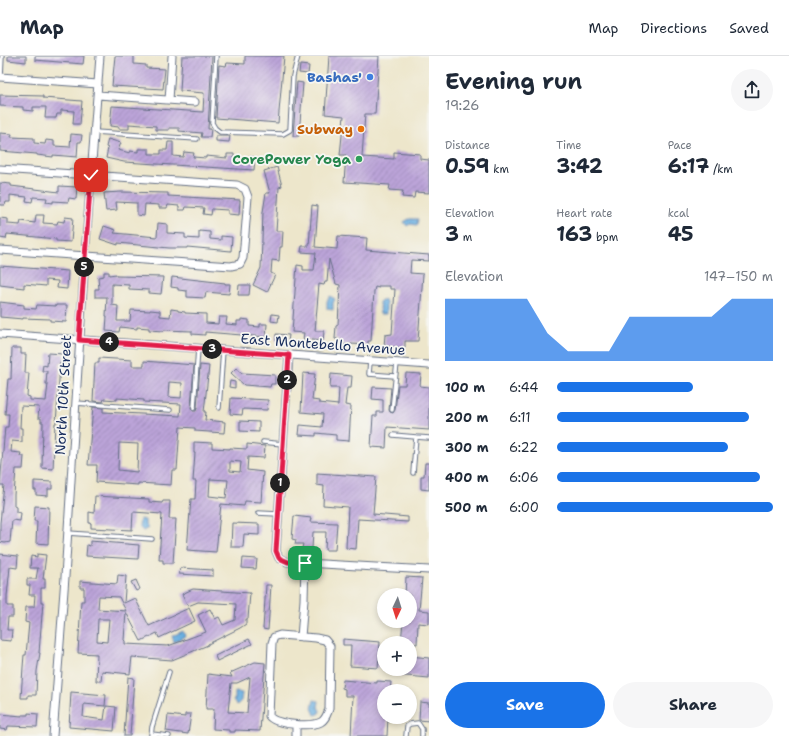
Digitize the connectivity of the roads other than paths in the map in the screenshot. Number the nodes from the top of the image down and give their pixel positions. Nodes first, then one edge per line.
1 (2, 56) edge
2 (100, 56) edge
3 (172, 56) edge
4 (216, 56) edge
5 (298, 56) edge
6 (0, 77) edge
7 (98, 84) junction
8 (98, 95) junction
9 (169, 100) junction
10 (195, 102) dead end
11 (95, 132) junction
12 (197, 139) dead end
13 (0, 169) edge
14 (91, 175) junction
15 (0, 250) edge
16 (84, 256) junction
17 (0, 334) edge
18 (79, 340) junction
19 (198, 348) junction
20 (223, 350) junction
21 (289, 355) junction
22 (370, 361) junction
23 (397, 363) junction
24 (429, 365) edge
25 (395, 376) junction
26 (76, 402) junction
27 (194, 408) dead end
28 (219, 408) dead end
29 (170, 410) dead end
30 (392, 410) dead end
31 (393, 435) dead end
32 (416, 437) junction
33 (429, 438) edge
34 (263, 442) dead end
35 (283, 444) junction
36 (413, 473) dead end
37 (258, 513) dead end
38 (278, 514) junction
39 (68, 533) junction
40 (152, 539) dead end
41 (305, 563) junction
42 (429, 570) edge
43 (301, 637) junction
44 (169, 672) dead end
45 (296, 725) junction
46 (151, 735) edge
47 (53, 736) edge
48 (168, 736) edge
49 (296, 736) edge
50 (406, 736) edge
51 (422, 736) edge

1 - 6 lane
2 - 7 street, North 10th Street
3 - 9 street
4 - 5 lane
6 - 7 street
7 - 8 street, North 10th Street
8 - 9 street
8 - 11 street, North 10th Street
9 - 10 street
11 - 12 lane
11 - 14 street, North 10th Street
13 - 14 street
14 - 16 street, North 10th Street
14 - 16 street
15 - 16 street
16 - 18 street, North 10th Street
17 - 18 street, East Montebello Avenue
18 - 19 street, East Montebello Avenue
18 - 26 street, North 10th Street
19 - 20 street, East Montebello Avenue
19 - 27 lane
20 - 21 street, East Montebello Avenue
20 - 28 lane
21 - 22 street, East Montebello Avenue
21 - 35 street
22 - 23 street, East Montebello Avenue
22 - 25 lane
23 - 24 street, East Montebello Avenue
23 - 25 lane
25 - 30 lane
26 - 29 lane
26 - 39 street, North 10th Street
31 - 32 lane
32 - 33 lane
32 - 36 lane
34 - 35 lane
35 - 38 street
37 - 38 lane
38 - 41 street
39 - 40 lane
39 - 47 street, North 10th Street
41 - 42 street
41 - 43 street
43 - 45 street
43 - 45 street
44 - 46 lane
45 - 49 street
46 - 48 lane
50 - 51 lane

